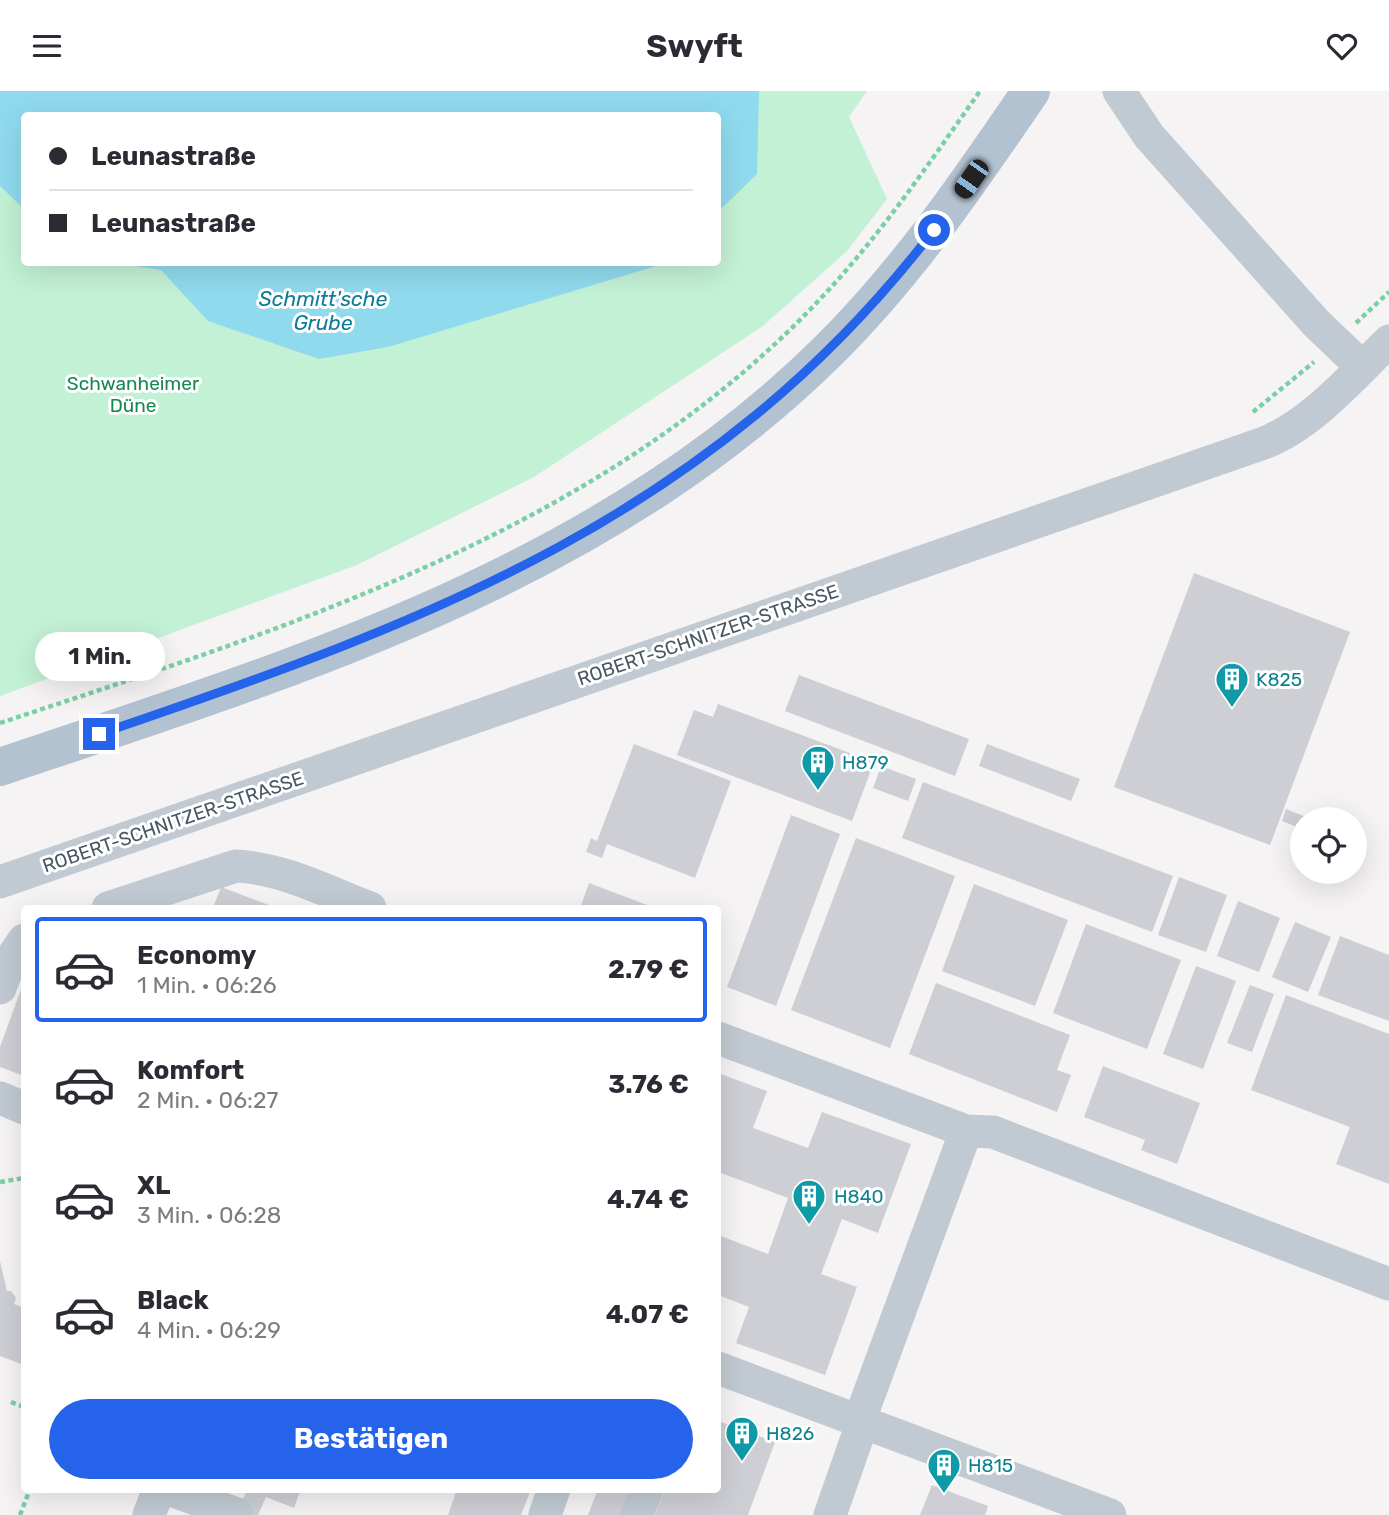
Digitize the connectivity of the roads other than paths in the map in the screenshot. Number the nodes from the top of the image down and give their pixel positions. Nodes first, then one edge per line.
1 (1031, 91) edge
2 (1119, 91) edge
3 (1389, 341) edge
4 (1362, 367) junction
5 (0, 767) edge
6 (0, 882) edge
7 (117, 905) edge
8 (362, 905) edge
9 (21, 944) edge
10 (0, 988) edge
11 (721, 1039) edge
12 (0, 1098) edge
13 (21, 1107) edge
14 (966, 1131) junction
15 (1389, 1284) edge
16 (721, 1369) edge
17 (863, 1422) junction
18 (157, 1493) edge
19 (179, 1493) edge
20 (553, 1493) edge
21 (645, 1493) edge
22 (237, 1514) edge
23 (149, 1515) edge
24 (545, 1515) edge
25 (637, 1515) edge
26 (830, 1515) edge
27 (1110, 1515) edge

1 - 5 main road
2 - 4 street
3 - 4 street, ROBERT-SCHNITZER-STRASSE
4 - 6 street, ROBERT-SCHNITZER-STRASSE
7 - 8 street
9 - 10 street
11 - 14 street
12 - 13 street
14 - 15 street
14 - 17 street
16 - 17 street
17 - 26 street
17 - 27 street
18 - 23 street
19 - 22 street
20 - 24 street
21 - 25 street

